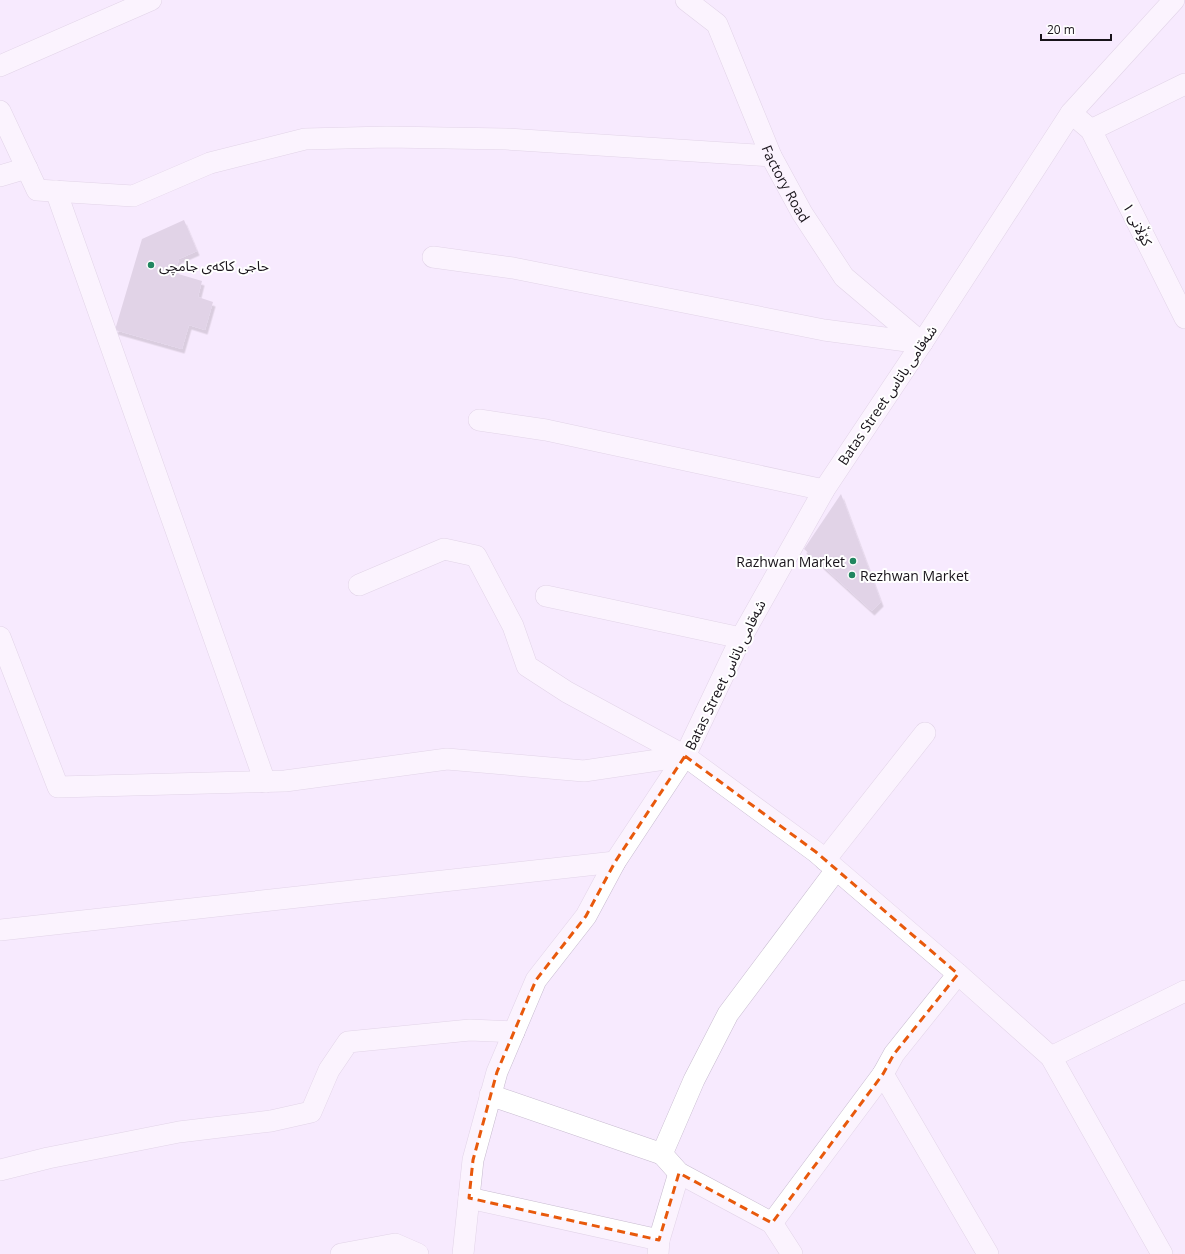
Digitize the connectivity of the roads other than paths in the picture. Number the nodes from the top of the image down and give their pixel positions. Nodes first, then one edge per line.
1 (151, 0) edge
2 (686, 0) edge
3 (1174, 0) edge
4 (0, 66) edge
5 (1185, 84) edge
6 (0, 111) edge
7 (1071, 113) junction
8 (1091, 130) junction
9 (771, 156) junction
10 (27, 168) junction
11 (0, 176) edge
12 (56, 191) junction
13 (433, 257) dead end
14 (1185, 318) edge
15 (922, 342) junction
16 (479, 420) dead end
17 (824, 490) junction
18 (359, 585) dead end
19 (546, 596) dead end
20 (0, 637) edge
21 (741, 638) junction
22 (925, 733) dead end
23 (685, 756) junction
24 (265, 782) junction
25 (615, 862) junction
26 (830, 865) junction
27 (0, 930) edge
28 (958, 974) junction
29 (1185, 991) edge
30 (514, 1032) junction
31 (1051, 1057) junction
32 (883, 1074) junction
33 (490, 1095) junction
34 (662, 1154) junction
35 (0, 1170) edge
36 (679, 1173) junction
37 (469, 1198) junction
38 (772, 1223) junction
39 (658, 1247) edge
40 (341, 1254) edge
41 (418, 1254) edge
42 (463, 1254) edge
43 (792, 1254) edge
44 (988, 1254) edge
45 (1162, 1254) edge

1 - 4 street
2 - 9 street, Factory Road
3 - 7 street, Batas Street شەقامی باتاس
5 - 8 street
6 - 10 street
7 - 8 street
7 - 15 street, Batas Street شەقامی باتاس
8 - 14 street, کۆڵانی ١
9 - 12 street
9 - 15 street, Factory Road
10 - 11 street
10 - 12 street
12 - 24 street
13 - 15 street
15 - 17 street, Batas Street شەقامی باتاس
16 - 17 street
17 - 21 street, Batas Street شەقامی باتاس
18 - 23 street
19 - 21 street
20 - 24 street
21 - 23 street, Batas Street شەقامی باتاس
22 - 26 street
23 - 24 street
23 - 25 street, Batas Street شەقامی باتاس
23 - 26 street
25 - 27 street
25 - 30 street, Batas Street شەقامی باتاس
26 - 28 street
26 - 34 street
28 - 31 street
28 - 32 street
29 - 31 street
30 - 33 street, Batas Street شەقامی باتاس
30 - 35 street
31 - 45 street
32 - 38 street
32 - 44 street
33 - 34 street
33 - 37 street, Batas Street شەقامی باتاس
34 - 36 street
36 - 38 street
36 - 39 street
37 - 39 street
37 - 42 street, Batas Street شەقامی باتاس
38 - 43 street
40 - 41 street

